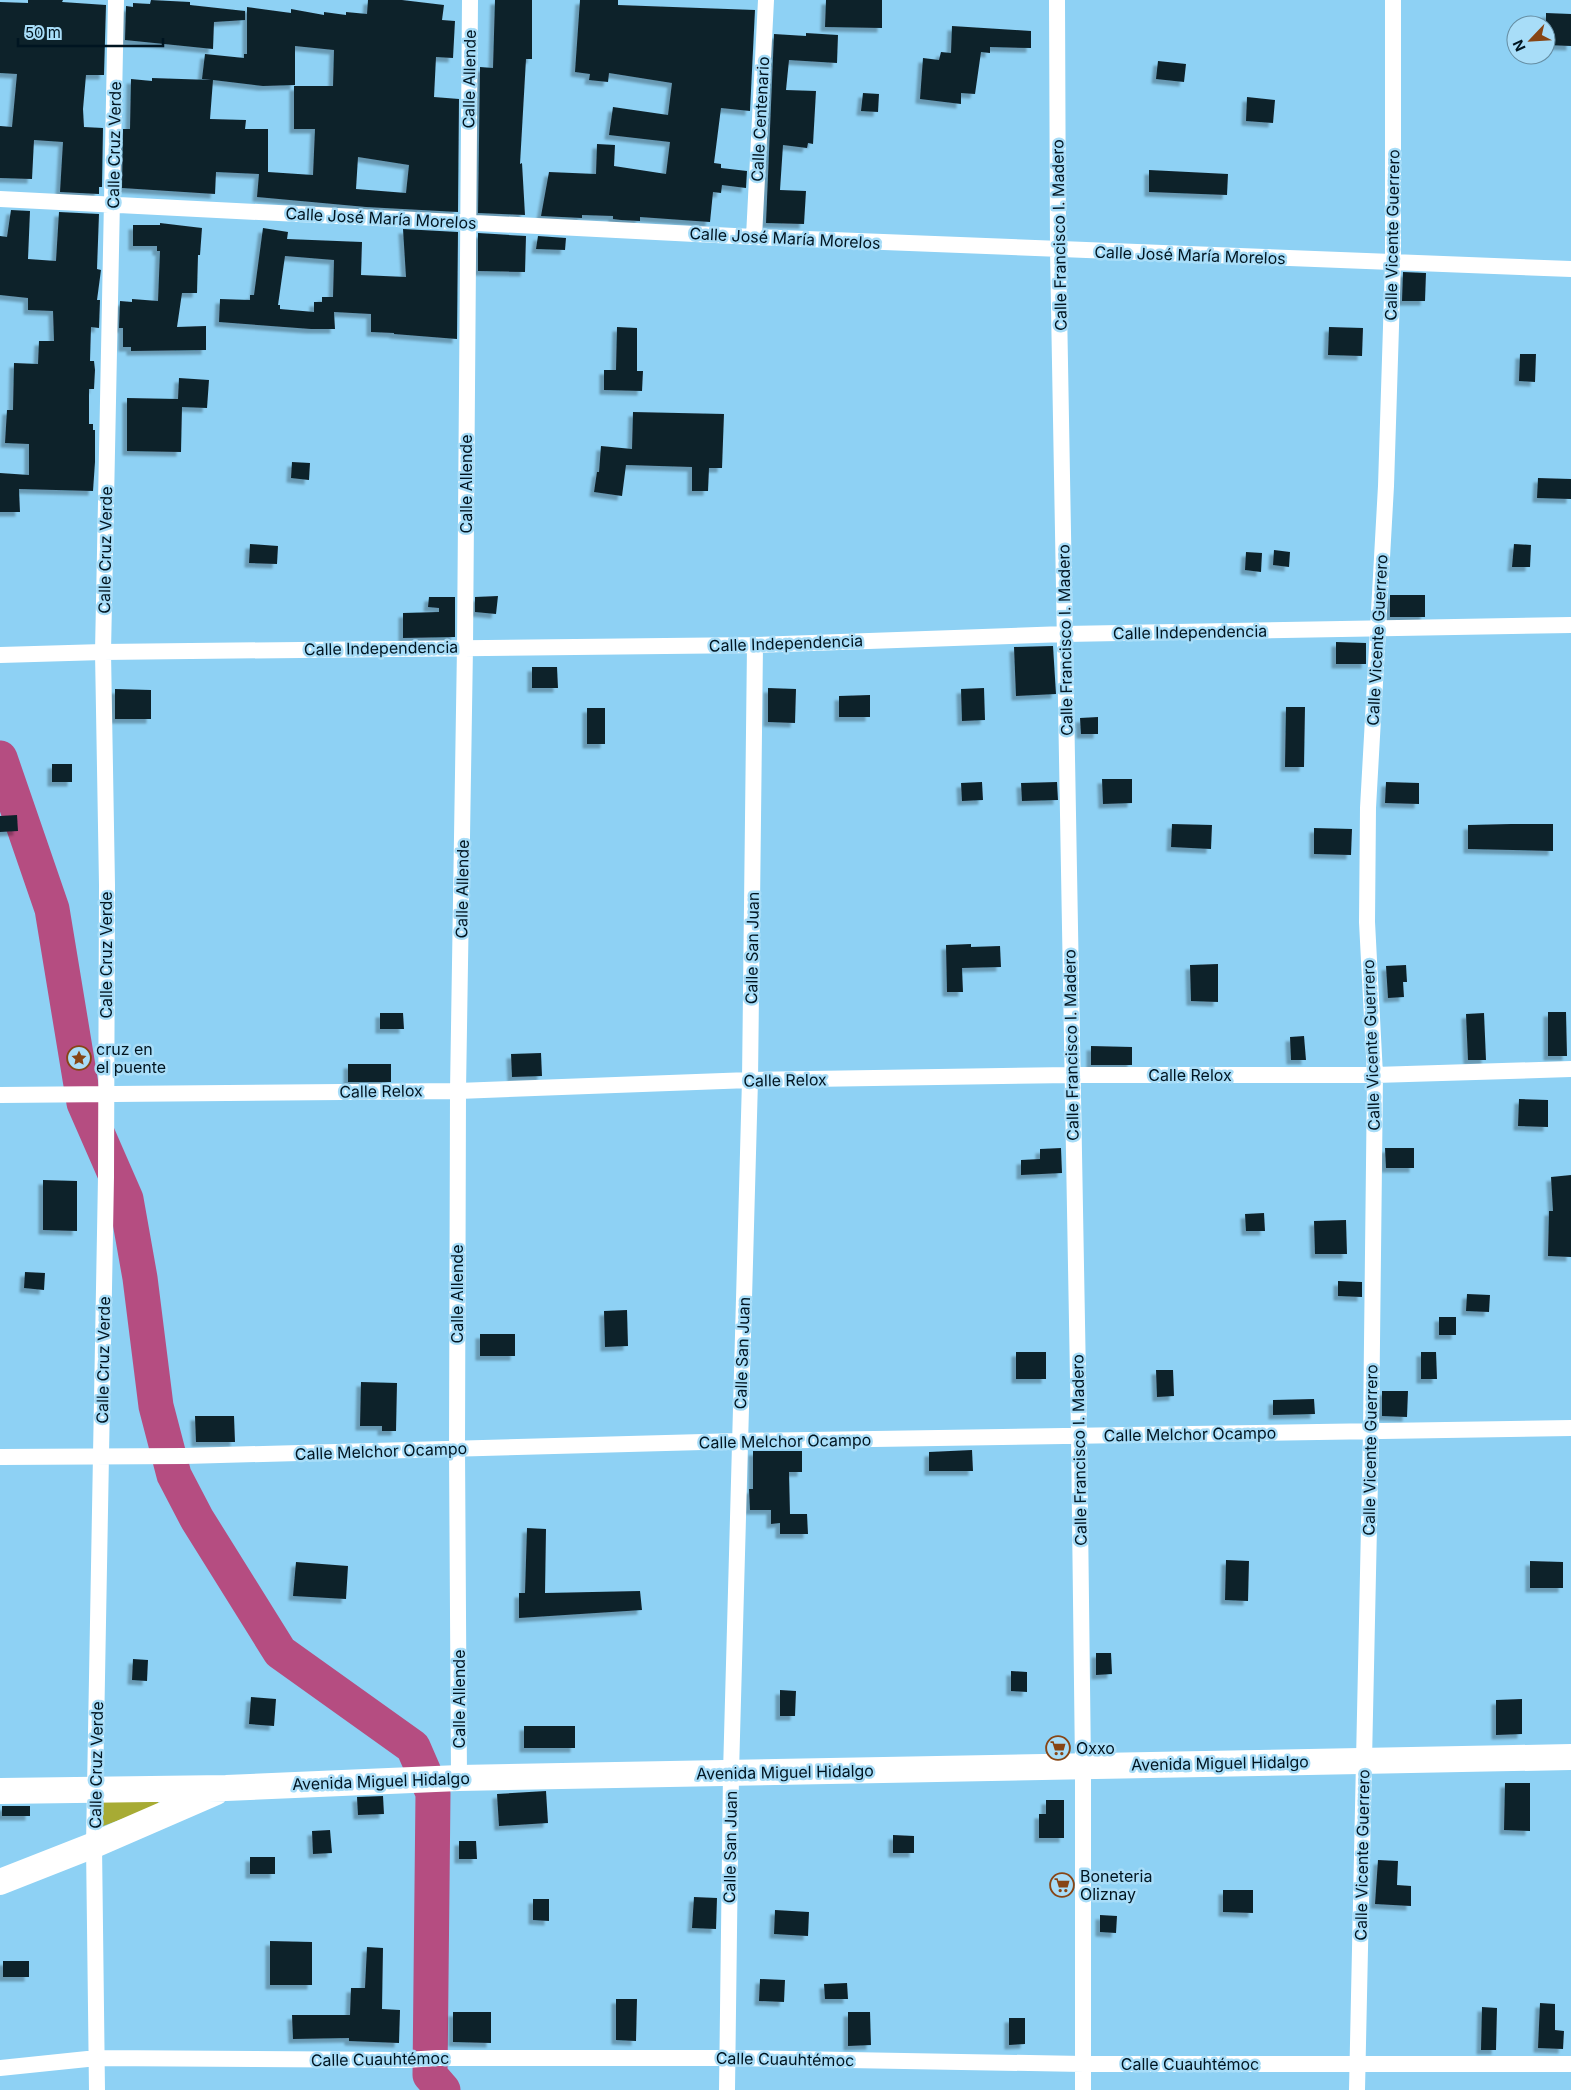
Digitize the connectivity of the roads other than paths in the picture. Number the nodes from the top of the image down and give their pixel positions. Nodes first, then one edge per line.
1 (116, 0) edge
2 (470, 0) edge
3 (766, 0) edge
4 (1057, 0) edge
5 (1393, 0) edge
6 (0, 199) edge
7 (113, 204) junction
8 (468, 223) junction
9 (754, 237) junction
10 (1058, 250) junction
11 (1393, 262) junction
12 (1571, 269) edge
13 (1571, 625) edge
14 (1376, 629) junction
15 (1064, 634) junction
16 (756, 645) junction
17 (465, 647) junction
18 (103, 652) junction
19 (0, 655) edge
20 (1571, 1068) edge
21 (1072, 1075) junction
22 (1375, 1075) junction
23 (750, 1080) junction
24 (458, 1090) junction
25 (0, 1095) edge
26 (105, 1095) junction
27 (1571, 1428) edge
28 (1371, 1432) junction
29 (1079, 1436) junction
30 (740, 1441) junction
31 (457, 1449) junction
32 (101, 1455) junction
33 (0, 1457) edge
34 (1571, 1757) edge
35 (1364, 1761) junction
36 (1083, 1766) junction
37 (731, 1773) junction
38 (450, 1778) junction
39 (226, 1788) junction
40 (95, 1789) junction
41 (0, 1791) edge
42 (94, 1845) junction
43 (0, 1882) edge
44 (98, 2058) junction
45 (728, 2058) junction
46 (1083, 2064) junction
47 (1356, 2064) junction
48 (1571, 2064) edge
49 (0, 2068) edge
50 (97, 2090) edge
51 (727, 2090) edge
52 (1083, 2090) edge
53 (1356, 2090) edge

1 - 7 street, Calle Cruz Verde
2 - 8 street, Calle Allende
3 - 9 street, Calle Centenario
4 - 10 street, Calle Francisco I. Madero
5 - 11 street, Calle Vicente Guerrero
6 - 7 street, Calle José María Morelos
7 - 8 street, Calle José María Morelos
7 - 18 street, Calle Cruz Verde
8 - 9 street, Calle José María Morelos
8 - 17 street, Calle Allende
9 - 10 street, Calle José María Morelos
10 - 11 street, Calle José María Morelos
10 - 15 street, Calle Francisco I. Madero
11 - 12 street, Calle José María Morelos
11 - 14 street, Calle Vicente Guerrero
13 - 14 street, Calle Independencia
14 - 15 street, Calle Independencia
14 - 22 street, Calle Vicente Guerrero
15 - 16 street, Calle Independencia
15 - 21 street, Calle Francisco I. Madero
16 - 17 street, Calle Independencia
16 - 23 street, Calle San Juan
17 - 18 street, Calle Independencia
17 - 24 street, Calle Allende
18 - 19 street, Calle Independencia
18 - 26 street, Calle Cruz Verde
20 - 22 street, Calle Relox
21 - 22 street, Calle Relox
21 - 23 street, Calle Relox
21 - 29 street, Calle Francisco I. Madero
22 - 28 street, Calle Vicente Guerrero
23 - 24 street, Calle Relox
23 - 30 street, Calle San Juan
24 - 26 street, Calle Relox
24 - 31 street, Calle Allende
25 - 26 street, Calle Relox
26 - 32 street, Calle Cruz Verde
27 - 28 street, Calle Melchor Ocampo
28 - 29 street, Calle Melchor Ocampo
28 - 35 street, Calle Vicente Guerrero
29 - 30 street, Calle Melchor Ocampo
29 - 36 street, Calle Francisco I. Madero
30 - 31 street, Calle Melchor Ocampo
30 - 37 street, Calle San Juan
31 - 32 street, Calle Melchor Ocampo
31 - 38 street, Calle Allende
32 - 33 street, Calle Melchor Ocampo
32 - 40 street, Calle Cruz Verde
34 - 35 main road, Avenida Miguel Hidalgo
35 - 36 main road, Avenida Miguel Hidalgo
35 - 47 street, Calle Vicente Guerrero
36 - 37 main road, Avenida Miguel Hidalgo
36 - 46 street, Calle Francisco I. Madero
37 - 38 main road, Avenida Miguel Hidalgo
37 - 45 street, Calle San Juan
38 - 39 main road, Avenida Miguel Hidalgo
39 - 40 main road, Avenida Miguel Hidalgo
39 - 42 main road
40 - 41 main road, Avenida Miguel Hidalgo
40 - 42 street, Calle Cruz Verde
42 - 43 main road
42 - 44 street, Calle Cruz Verde
44 - 45 street, Calle Cuauhtémoc
44 - 49 street, Calle Cuauhtémoc
44 - 50 street, Calle Cruz Verde
45 - 46 street, Calle Cuauhtémoc
45 - 51 street, Calle San Juan
46 - 47 street, Calle Cuauhtémoc
46 - 52 street, Calle Francisco I. Madero
47 - 48 street, Calle Cuauhtémoc
47 - 53 street, Calle Vicente Guerrero

